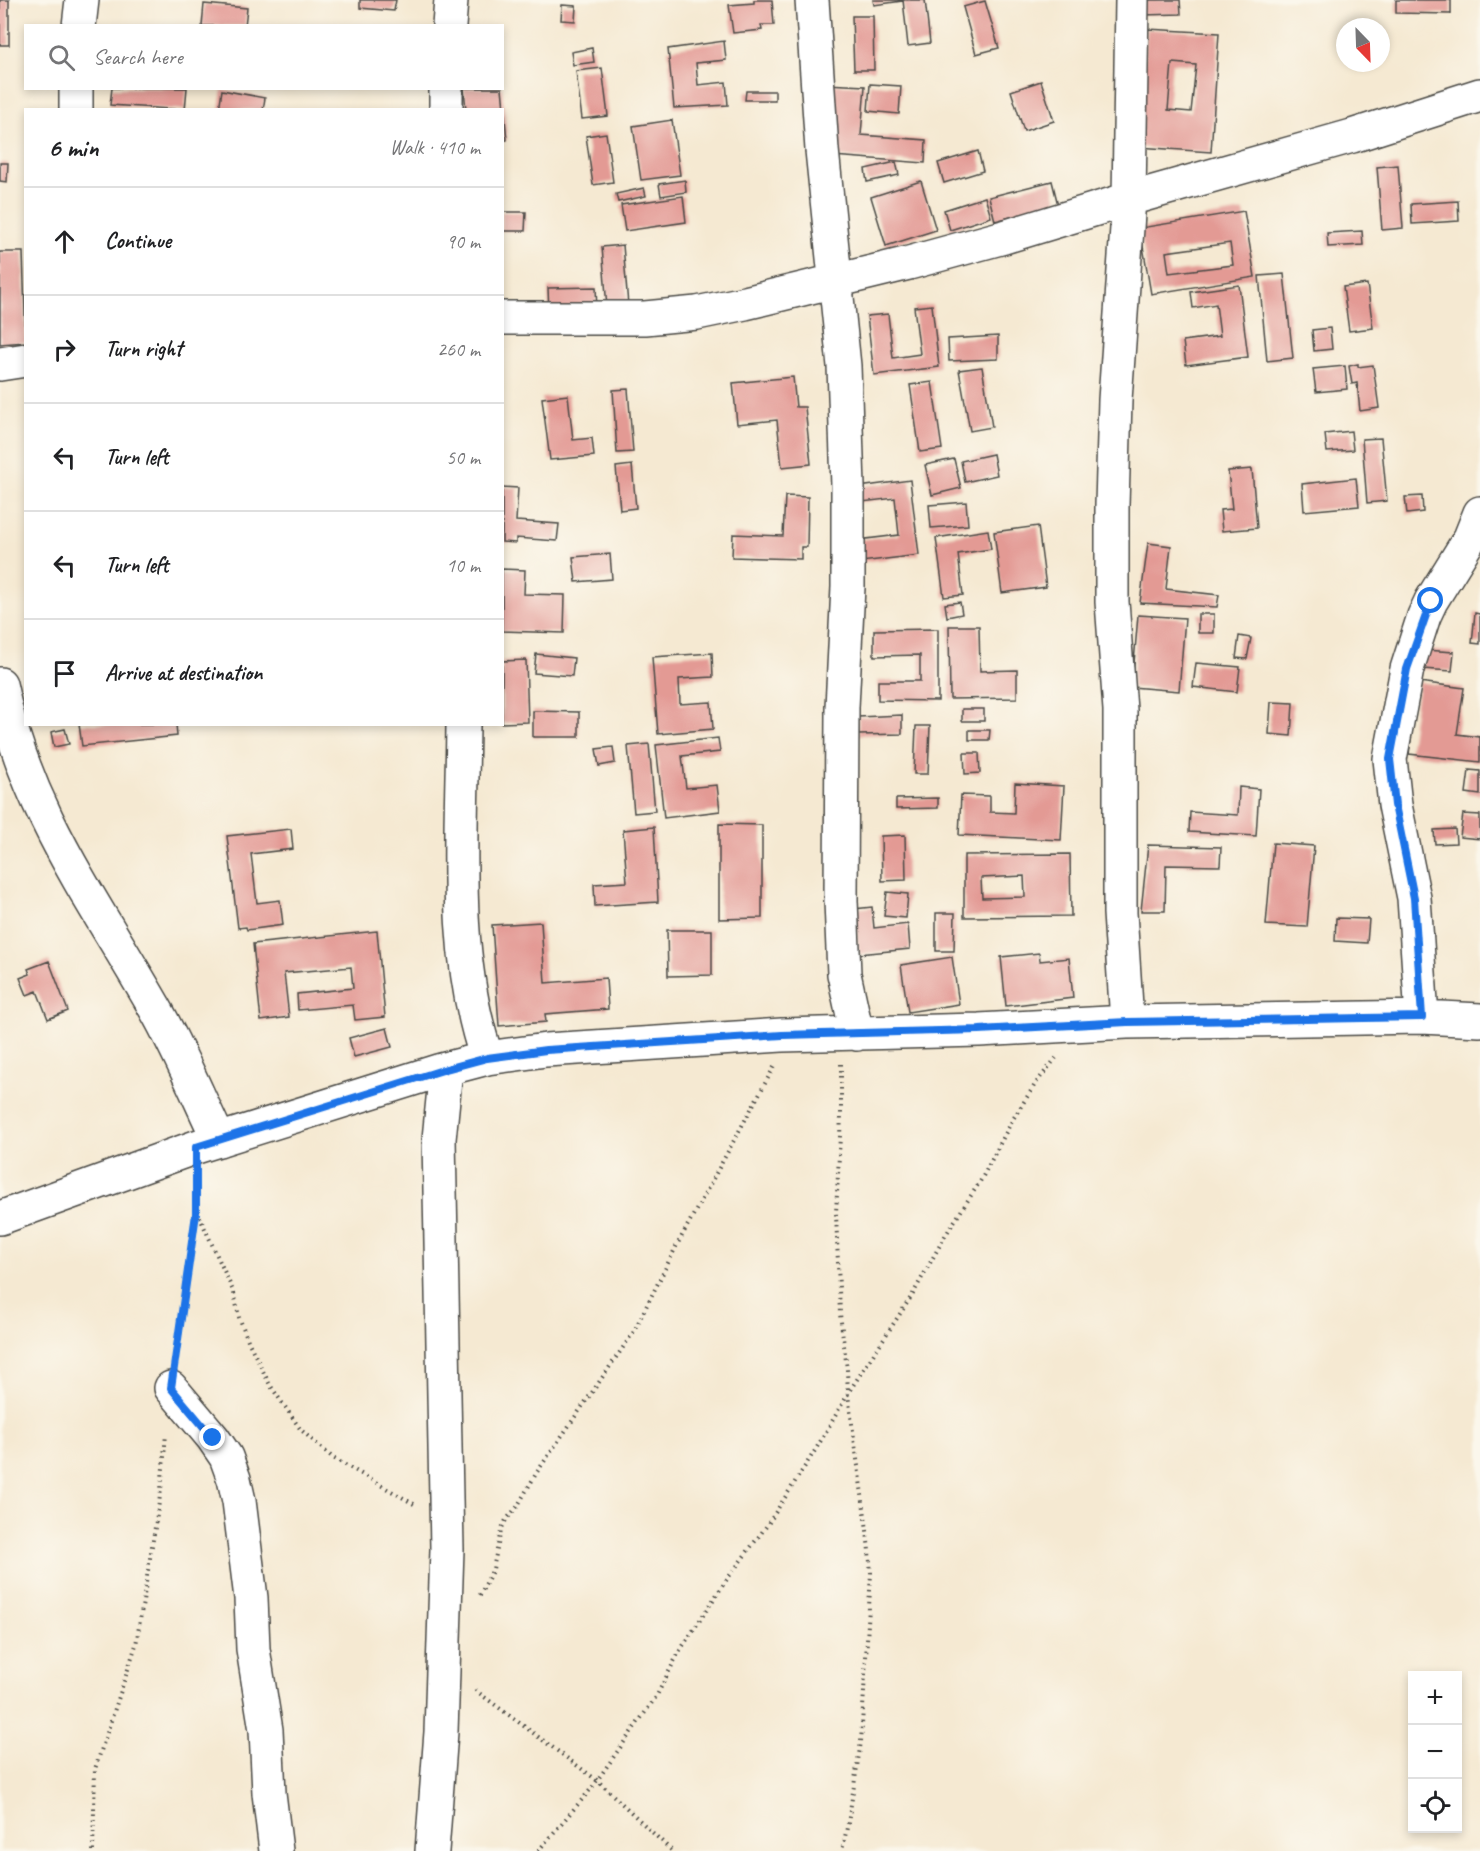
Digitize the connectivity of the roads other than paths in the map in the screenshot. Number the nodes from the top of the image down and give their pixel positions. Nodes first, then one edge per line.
1 (82, 0) edge
2 (451, 0) edge
3 (812, 0) edge
4 (1132, 0) edge
5 (79, 24) edge
6 (449, 24) edge
7 (76, 90) edge
8 (447, 90) edge
9 (1480, 95) edge
10 (76, 108) edge
11 (446, 108) edge
12 (1129, 199) junction
13 (834, 280) junction
14 (504, 318) edge
15 (24, 360) edge
16 (0, 364) edge
17 (1480, 513) edge
18 (0, 684) edge
19 (463, 726) edge
20 (1422, 1017) junction
21 (1480, 1020) edge
22 (1127, 1022) junction
23 (849, 1034) junction
24 (487, 1058) junction
25 (446, 1069) junction
26 (208, 1143) junction
27 (0, 1218) edge
28 (171, 1388) road end
29 (276, 1851) edge
30 (432, 1851) edge

1 - 5 street
2 - 6 street
3 - 13 street
4 - 12 street
7 - 10 street
8 - 11 street
9 - 12 street
12 - 13 street
12 - 22 street
13 - 14 street
13 - 23 street
15 - 16 street
17 - 20 street
18 - 26 street
19 - 24 street
20 - 21 street
20 - 22 street
22 - 23 street
23 - 24 street
24 - 25 street
25 - 26 street
25 - 30 street
26 - 27 street
28 - 29 street

